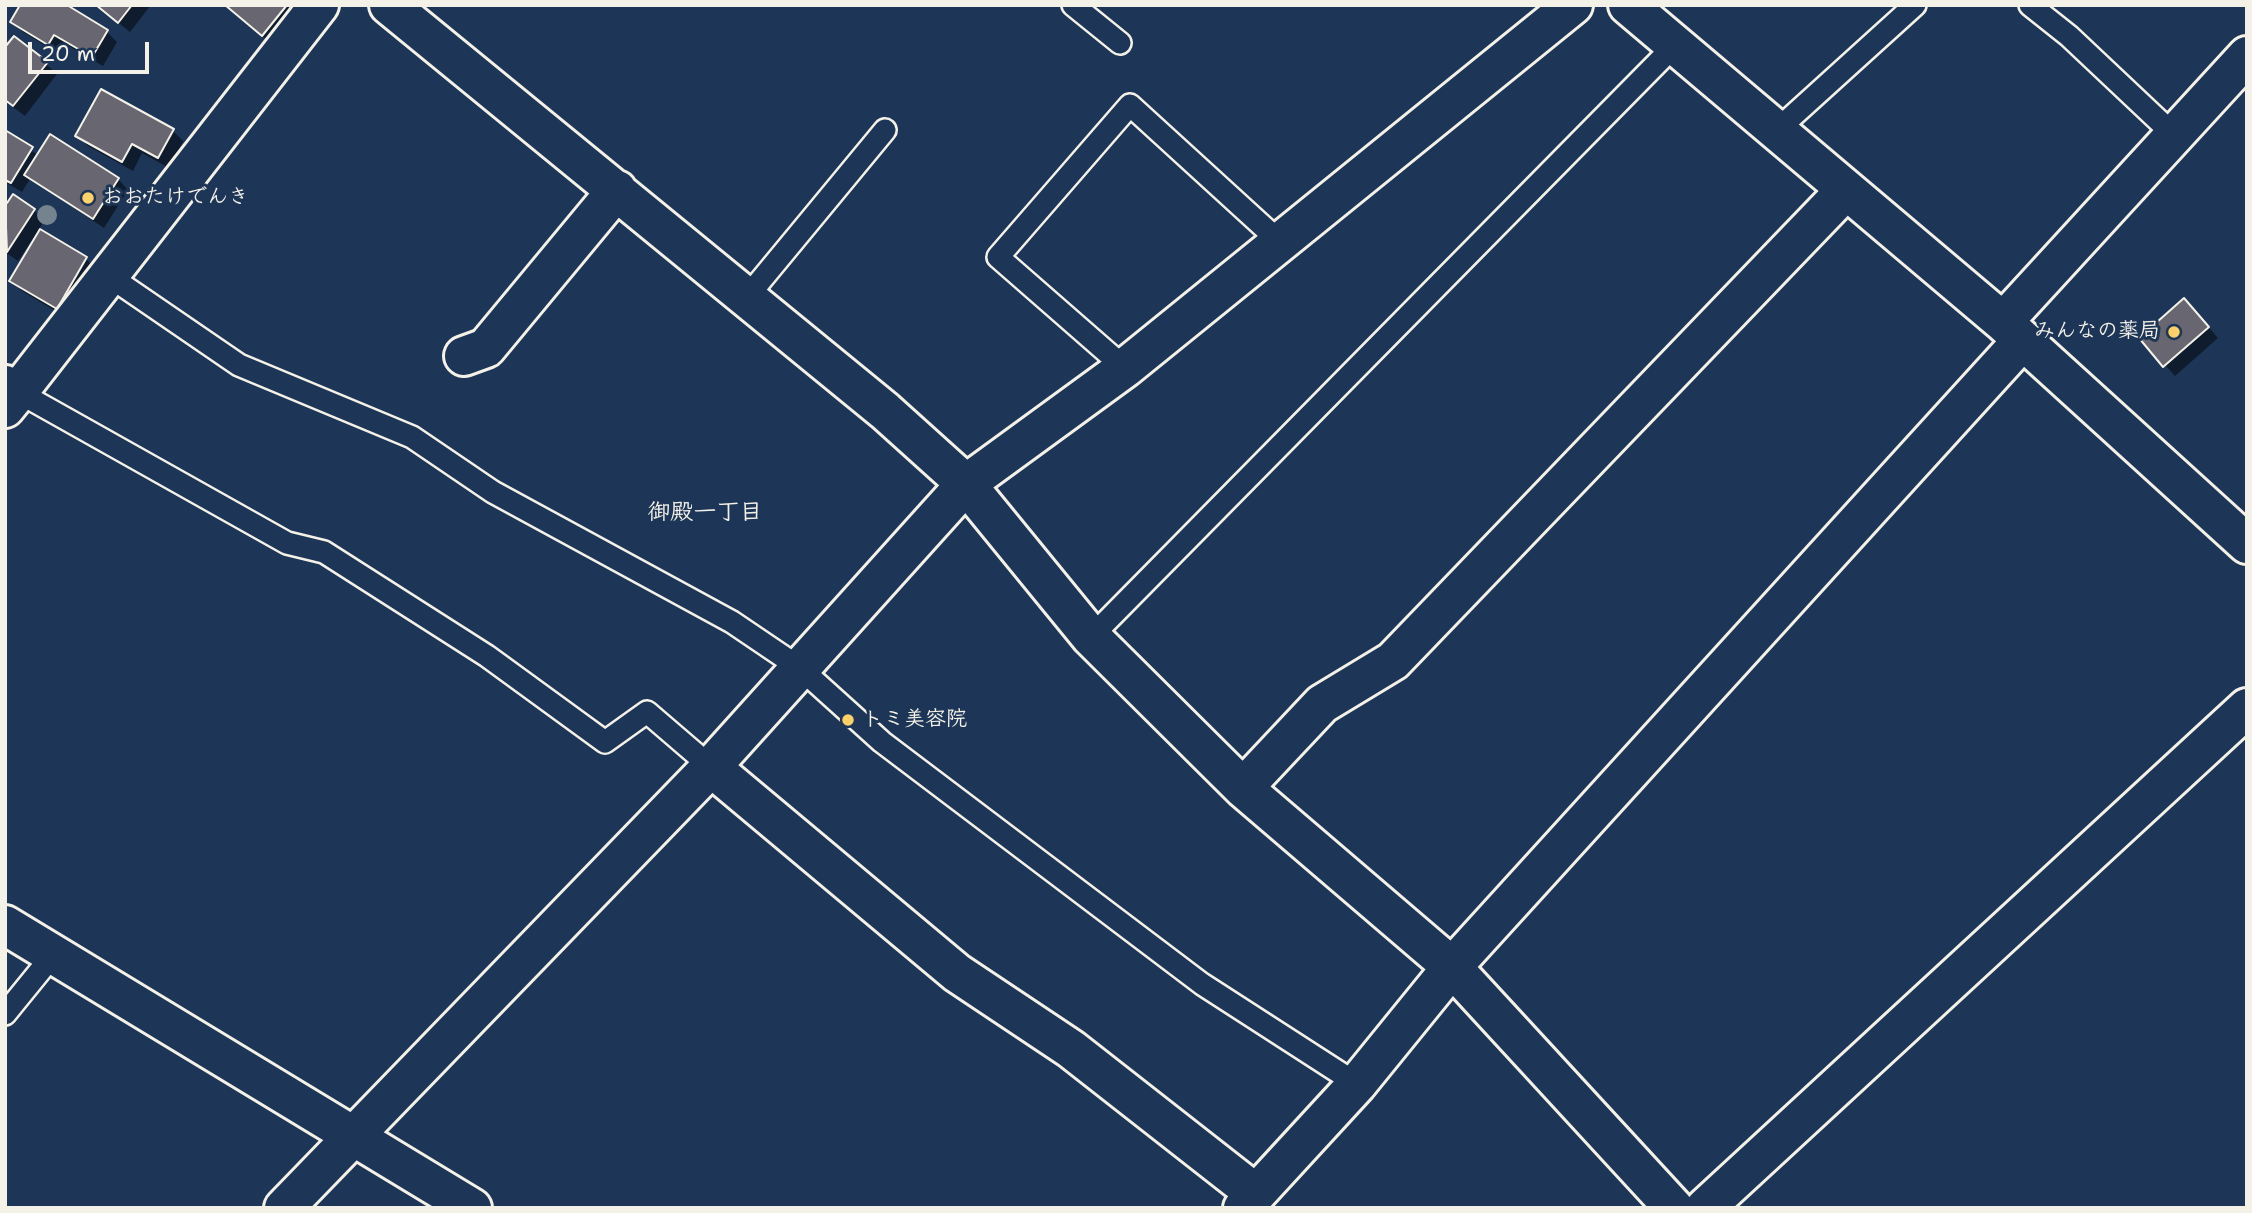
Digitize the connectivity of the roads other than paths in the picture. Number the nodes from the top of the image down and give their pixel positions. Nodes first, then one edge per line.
1 (319, 5) edge
2 (389, 5) edge
3 (1073, 5) edge
4 (1573, 5) edge
5 (1628, 5) edge
6 (1915, 5) edge
7 (2030, 5) edge
8 (1120, 43) dead end
9 (1675, 45) junction
10 (2247, 56) edge
11 (885, 130) dead end
12 (1776, 131) junction
13 (2174, 135) junction
14 (617, 190) junction
15 (1846, 190) junction
16 (1280, 242) junction
17 (109, 276) junction
18 (747, 297) junction
19 (2013, 332) junction
20 (464, 356) dead end
21 (1125, 368) junction
22 (10, 395) edge
23 (966, 484) junction
24 (2247, 544) edge
25 (1091, 637) junction
26 (800, 668) junction
27 (2247, 708) edge
28 (710, 767) junction
29 (1243, 788) junction
30 (5, 925) edge
31 (53, 955) junction
32 (1452, 967) junction
33 (5, 1014) edge
34 (1357, 1084) junction
35 (353, 1136) junction
36 (1249, 1201) edge
37 (284, 1208) edge
38 (472, 1208) edge
39 (1674, 1208) edge
40 (1705, 1208) edge

1 - 17 street
2 - 14 street
3 - 8 lane
4 - 16 street
5 - 9 street
6 - 12 lane
7 - 13 lane
9 - 12 street
9 - 25 lane
10 - 13 street
11 - 18 lane
12 - 15 street
13 - 19 street
14 - 18 street
14 - 20 street
15 - 19 street
15 - 29 street
16 - 21 street
16 - 21 lane
17 - 22 street
17 - 26 lane
18 - 23 street
19 - 24 street
19 - 32 street
21 - 23 street
22 - 28 lane
23 - 25 street
23 - 26 street
25 - 29 street
26 - 28 street
26 - 34 lane
27 - 40 street
28 - 35 street
28 - 36 street
29 - 32 street
30 - 31 street
31 - 33 lane
31 - 35 street
32 - 34 street
32 - 39 street
34 - 36 street
35 - 37 street
35 - 38 street

